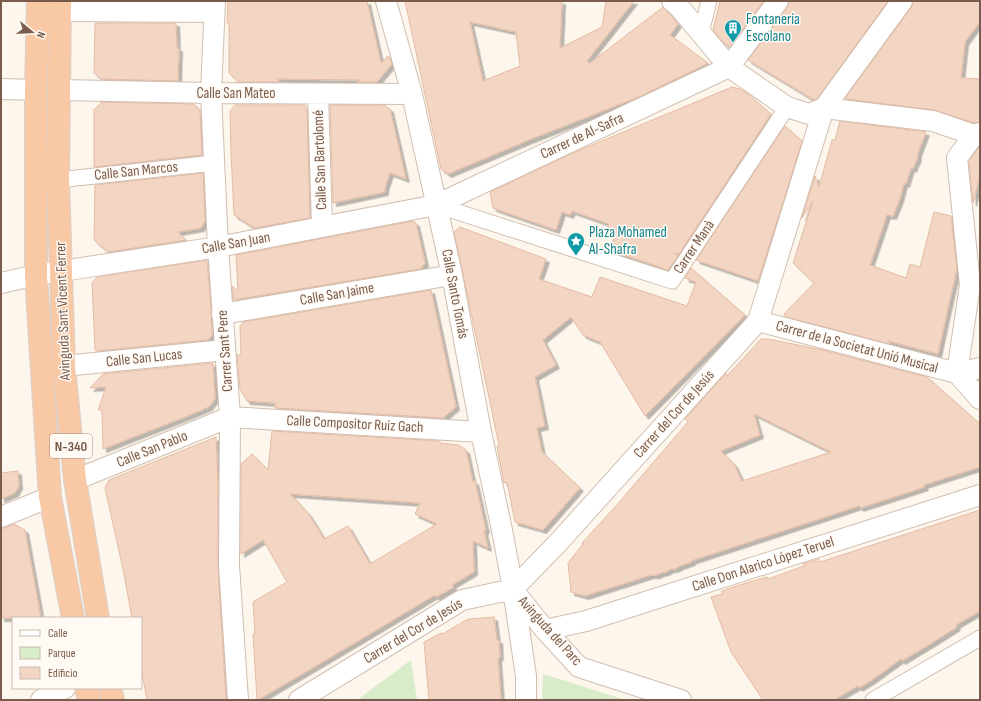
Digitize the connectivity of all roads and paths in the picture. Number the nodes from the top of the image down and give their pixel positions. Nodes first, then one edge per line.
1 (38, 1) edge
2 (386, 1) edge
3 (672, 1) edge
4 (709, 1) edge
5 (778, 1) edge
6 (902, 1) edge
7 (60, 6) edge
8 (214, 6) edge
9 (701, 33) junction
10 (729, 67) junction
11 (1, 89) edge
12 (36, 90) junction
13 (59, 90) junction
14 (211, 93) junction
15 (318, 94) junction
16 (412, 94) junction
17 (787, 107) junction
18 (824, 108) junction
19 (977, 134) edge
20 (214, 163) junction
21 (58, 180) junction
22 (436, 205) junction
23 (322, 227) junction
24 (218, 247) junction
25 (61, 272) junction
26 (452, 275) junction
27 (36, 276) junction
28 (1, 282) edge
29 (975, 284) edge
30 (222, 314) junction
31 (758, 321) junction
32 (225, 350) junction
33 (64, 366) junction
34 (980, 368) edge
35 (957, 374) junction
36 (980, 399) edge
37 (230, 417) junction
38 (481, 432) junction
39 (75, 480) junction
40 (980, 495) edge
41 (50, 497) junction
42 (1, 517) edge
43 (513, 589) junction
44 (73, 617) edge
45 (98, 617) edge
46 (545, 630) junction
47 (980, 638) edge
48 (64, 689) edge
49 (86, 689) edge
50 (110, 689) edge
51 (41, 700) edge
52 (88, 700) edge
53 (112, 700) edge
54 (238, 700) edge
55 (300, 700) edge
56 (526, 700) edge
57 (681, 700) edge
58 (873, 700) edge

1 - 12 highway, Avinguda Sant Vicent Ferrer / N-340
2 - 16 street, Calle Santo Tomás
3 - 9 street
4 - 9 street
5 - 10 street
6 - 18 street, Carrer del Cor de Jesús
7 - 8 street
7 - 13 highway, Avinguda Sant Vicent Ferrer / N-340
8 - 14 street, Carrer Sant Pere
9 - 10 street
10 - 17 street
10 - 22 street, Carrer de Al-Safra
11 - 12 street
12 - 27 highway, Avinguda Sant Vicent Ferrer / N-340
13 - 14 street, Calle San Mateo
13 - 21 highway, Avinguda Sant Vicent Ferrer / N-340
14 - 15 street, Calle San Mateo
14 - 20 street, Carrer Sant Pere
15 - 16 street, Calle San Mateo
15 - 23 street, Calle San Bartolomé
16 - 22 street, Calle Santo Tomás
17 - 18 street
17 - 22 street, Carrer Manà
18 - 19 street
18 - 31 street, Carrer del Cor de Jesús
19 - 29 street
20 - 21 street, Calle San Marcos
20 - 24 street, Carrer Sant Pere
21 - 25 highway, Avinguda Sant Vicent Ferrer / N-340
22 - 23 street, Calle San Juan
22 - 26 street, Calle Santo Tomás
23 - 24 street, Calle San Juan
24 - 25 street, Calle San Juan
24 - 30 street, Carrer Sant Pere
25 - 27 street, Calle San Juan
25 - 33 highway, Avinguda Sant Vicent Ferrer / N-340
26 - 30 street, Calle San Jaime
26 - 38 street, Calle Santo Tomás
27 - 28 street, Calle San Juan
27 - 41 highway, Avinguda Sant Vicent Ferrer / N-340
29 - 35 street
30 - 32 street, Carrer Sant Pere
31 - 35 street, Carrer de la Societat Unió Musical
31 - 43 street, Carrer del Cor de Jesús
32 - 33 street, Calle San Lucas
32 - 37 street, Carrer Sant Pere
33 - 39 highway, Avinguda Sant Vicent Ferrer / N-340
34 - 35 street
35 - 36 street
37 - 38 street, Calle Compositor Ruiz Gach
37 - 39 street, Calle San Pablo
37 - 54 street, Carrer Sant Pere
38 - 43 street, Calle Santo Tomás
39 - 45 highway, Avinguda Sant Vicent Ferrer / N-340
40 - 46 street, Calle Don Alarico López Teruel
41 - 42 street
41 - 44 highway, Avinguda Sant Vicent Ferrer / N-340
43 - 46 street, Avinguda del Parc
43 - 55 street, Carrer del Cor de Jesús
43 - 56 street, Calle Santo Tomás
46 - 57 street, Avinguda del Parc
47 - 58 street
48 - 51 street
49 - 52 highway
50 - 53 highway

